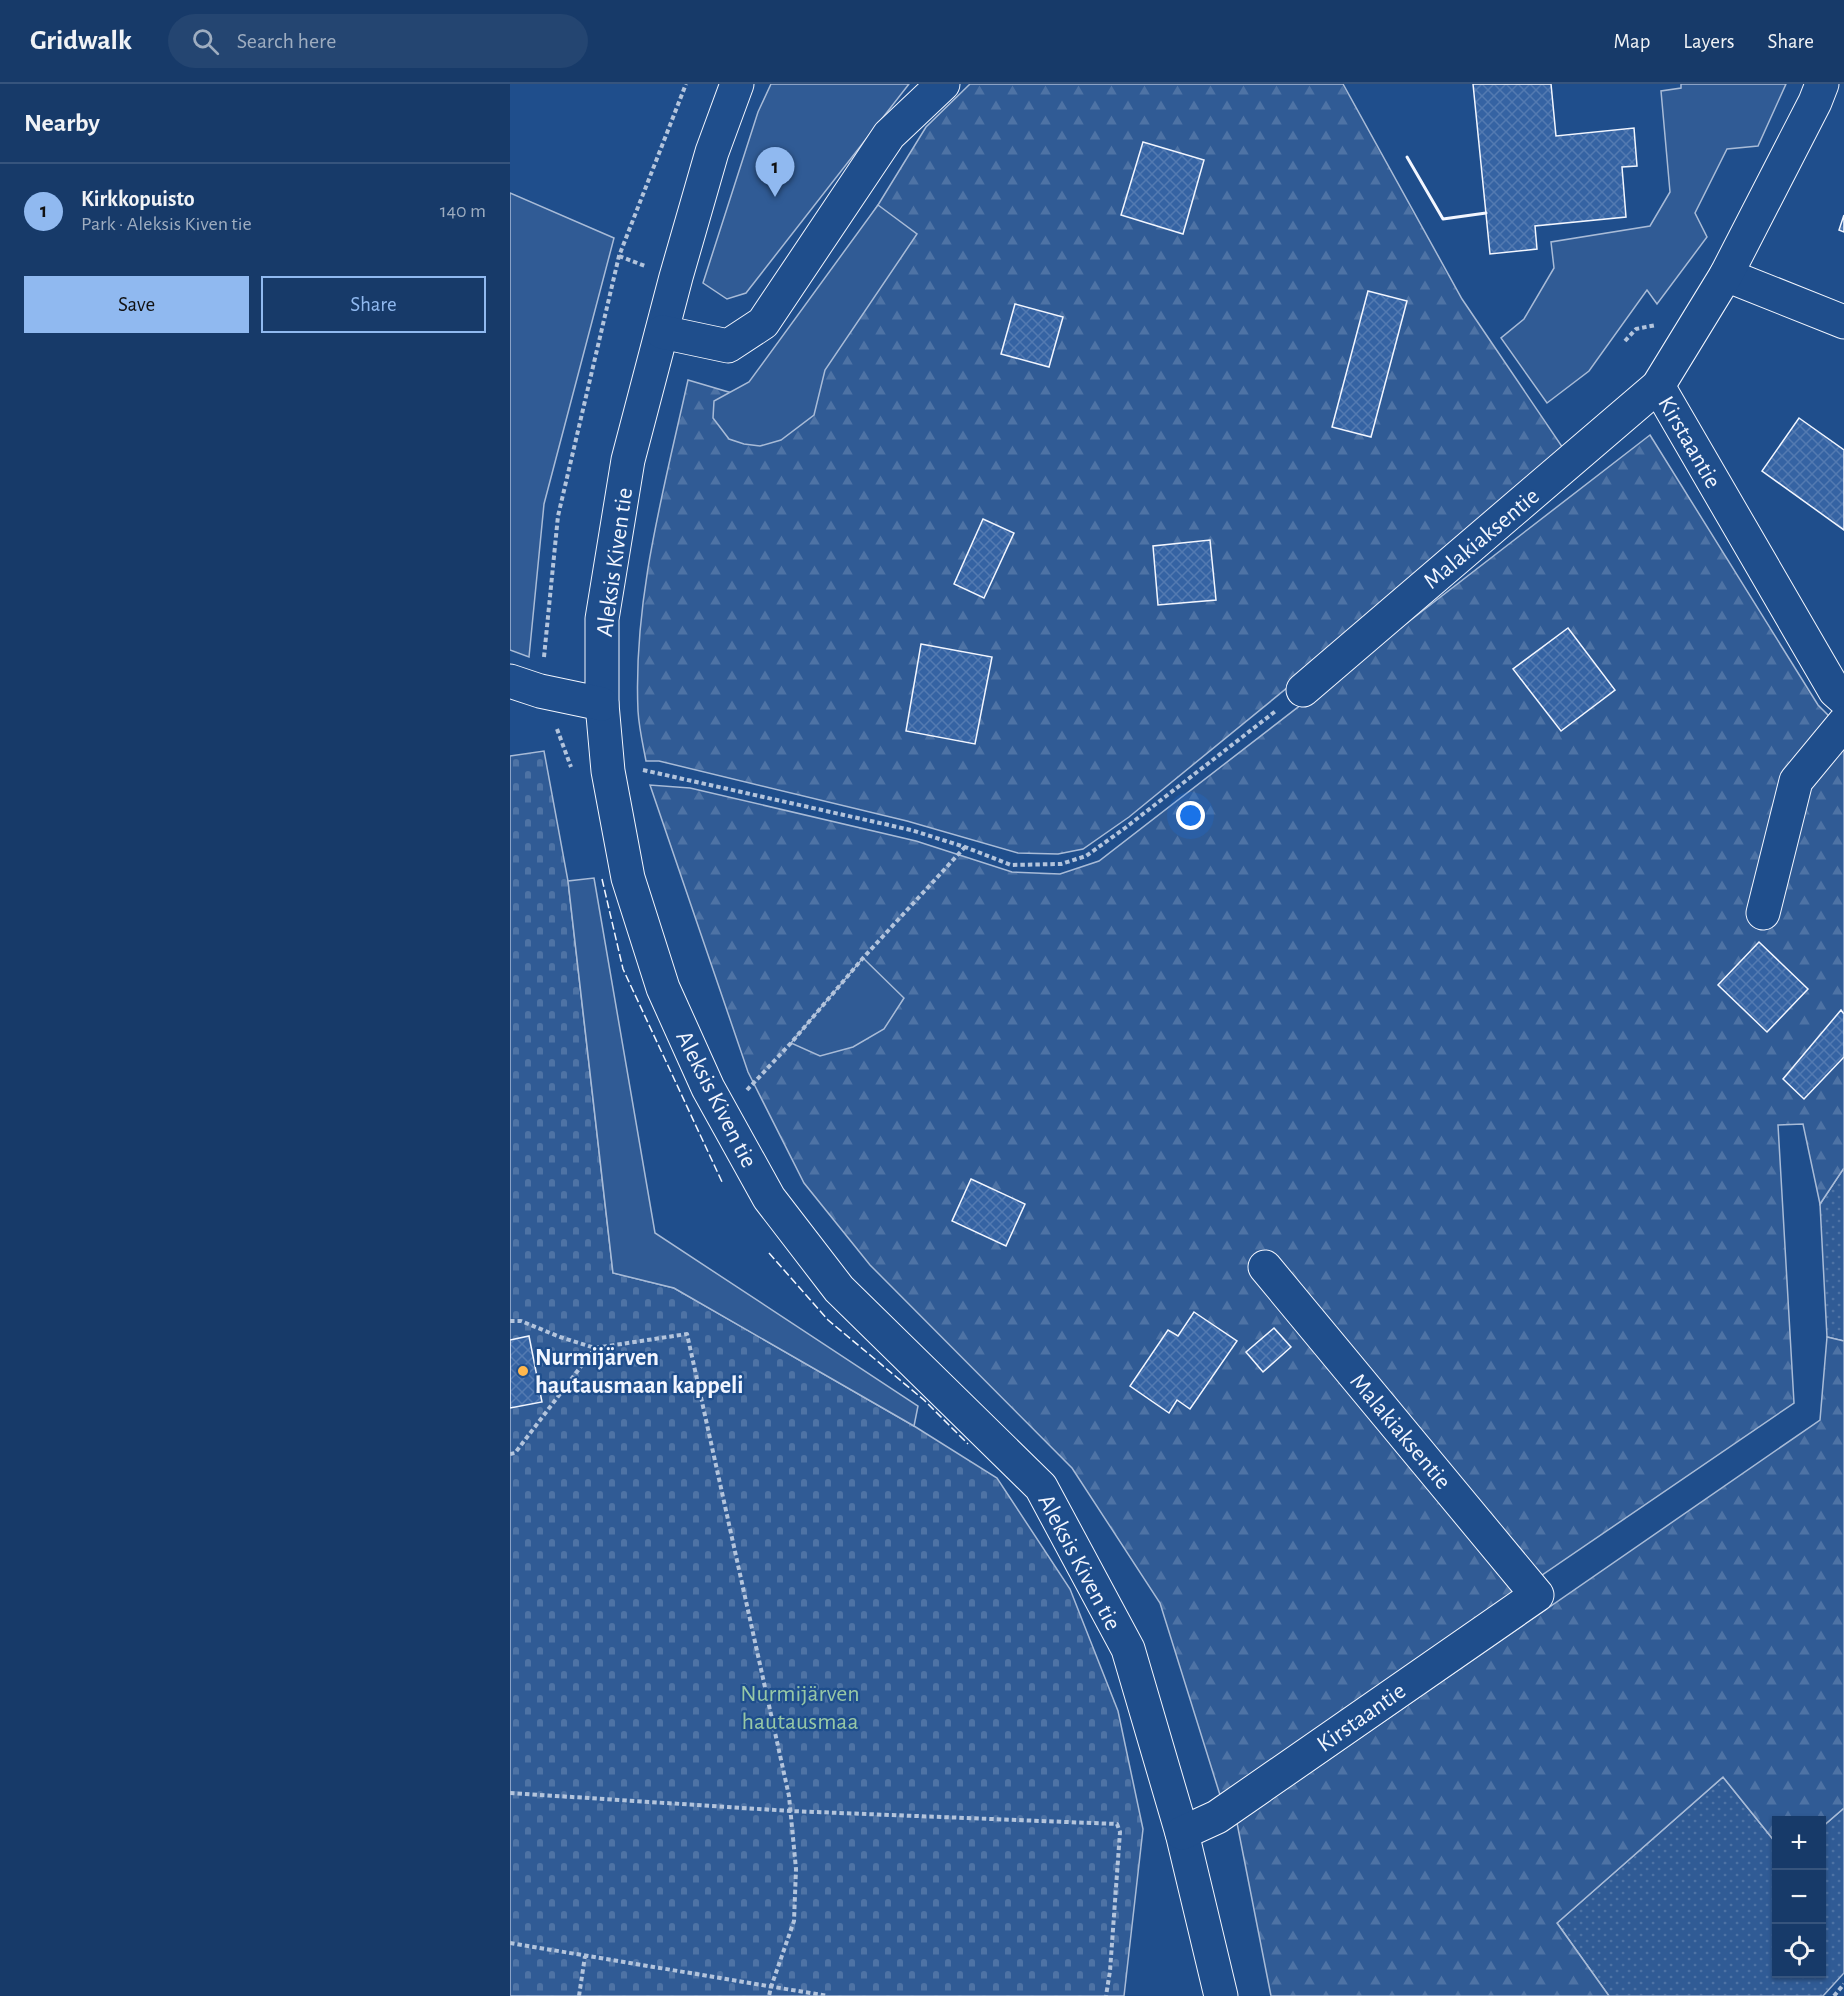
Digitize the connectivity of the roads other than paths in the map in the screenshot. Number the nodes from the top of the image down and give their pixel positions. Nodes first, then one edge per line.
1 (737, 84) edge
2 (943, 84) edge
3 (1822, 84) edge
4 (1726, 275) junction
5 (1844, 321) edge
6 (662, 332) junction
7 (1658, 386) junction
8 (525, 686) edge
9 (1303, 690) road end
10 (1844, 699) edge
11 (602, 704) junction
12 (1844, 723) edge
13 (1763, 913) dead end
14 (1265, 1268) dead end
15 (1537, 1595) joint
16 (1182, 1833) junction
17 (1221, 1996) edge

1 - 6 street, Aleksis Kiven tie
2 - 6 street
3 - 4 street, Kirstaantie
4 - 5 street
4 - 7 street, Kirstaantie
6 - 11 street, Aleksis Kiven tie
7 - 9 street, Malakiaksentie
7 - 10 street, Kirstaantie
8 - 11 street
11 - 16 street, Aleksis Kiven tie
12 - 13 street
14 - 15 street, Malakiaksentie
15 - 16 street, Kirstaantie
16 - 17 street, Aleksis Kiven tie

